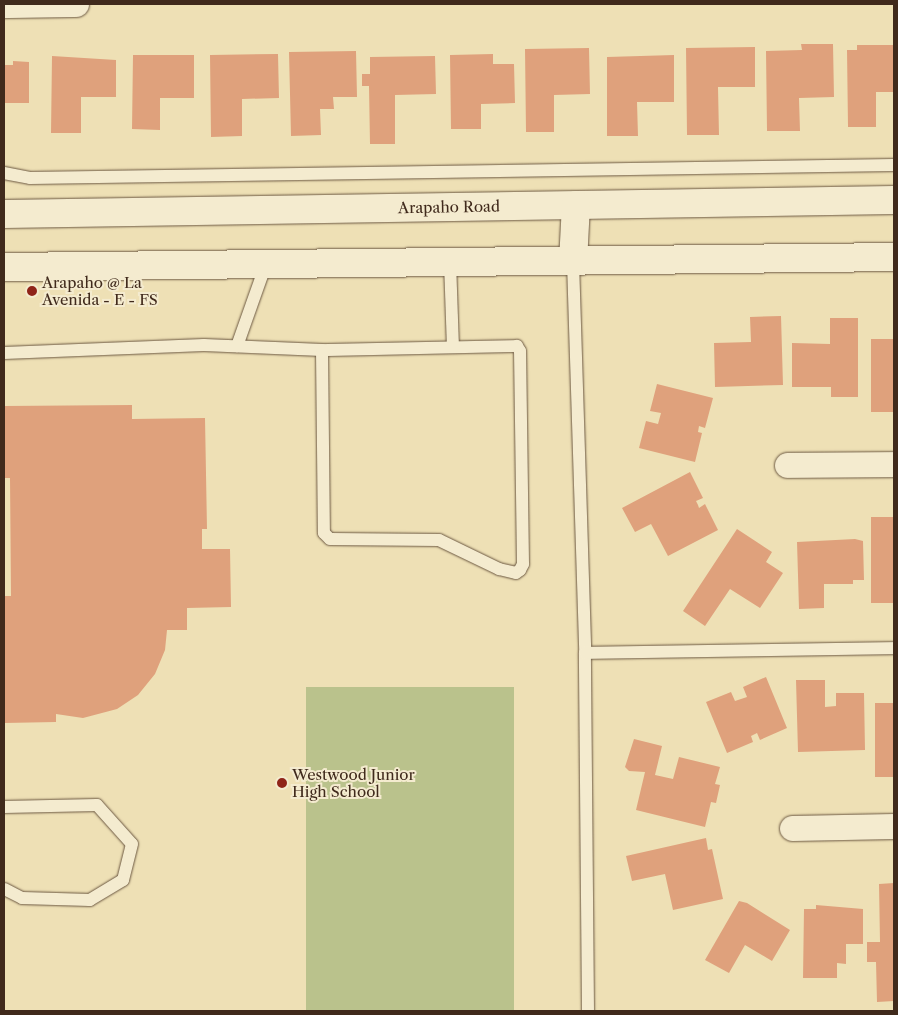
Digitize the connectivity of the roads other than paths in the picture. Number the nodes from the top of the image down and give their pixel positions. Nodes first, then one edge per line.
1 (76, 4) edge
2 (4, 5) edge
3 (894, 165) edge
4 (4, 173) edge
5 (894, 200) edge
6 (576, 205) junction
7 (4, 214) edge
8 (894, 257) edge
9 (450, 262) junction
10 (573, 262) junction
11 (266, 264) junction
12 (4, 267) edge
13 (237, 346) junction
14 (453, 346) junction
15 (322, 350) junction
16 (4, 352) edge
17 (894, 464) edge
18 (787, 465) dead end
19 (894, 648) edge
20 (586, 653) junction
21 (4, 807) edge
22 (894, 826) edge
23 (792, 828) dead end
24 (4, 889) edge
25 (588, 1011) edge

1 - 2 street
3 - 4 lane
5 - 6 main road, Arapaho Road
6 - 7 main road, Arapaho Road
6 - 10 main road
8 - 10 main road
9 - 10 main road
9 - 11 main road
9 - 14 lane
10 - 20 lane
11 - 12 main road
11 - 13 lane
13 - 15 lane
13 - 16 lane
14 - 15 lane
14 - 15 lane
17 - 18 street
19 - 20 lane
20 - 25 lane
21 - 24 lane
22 - 23 street

